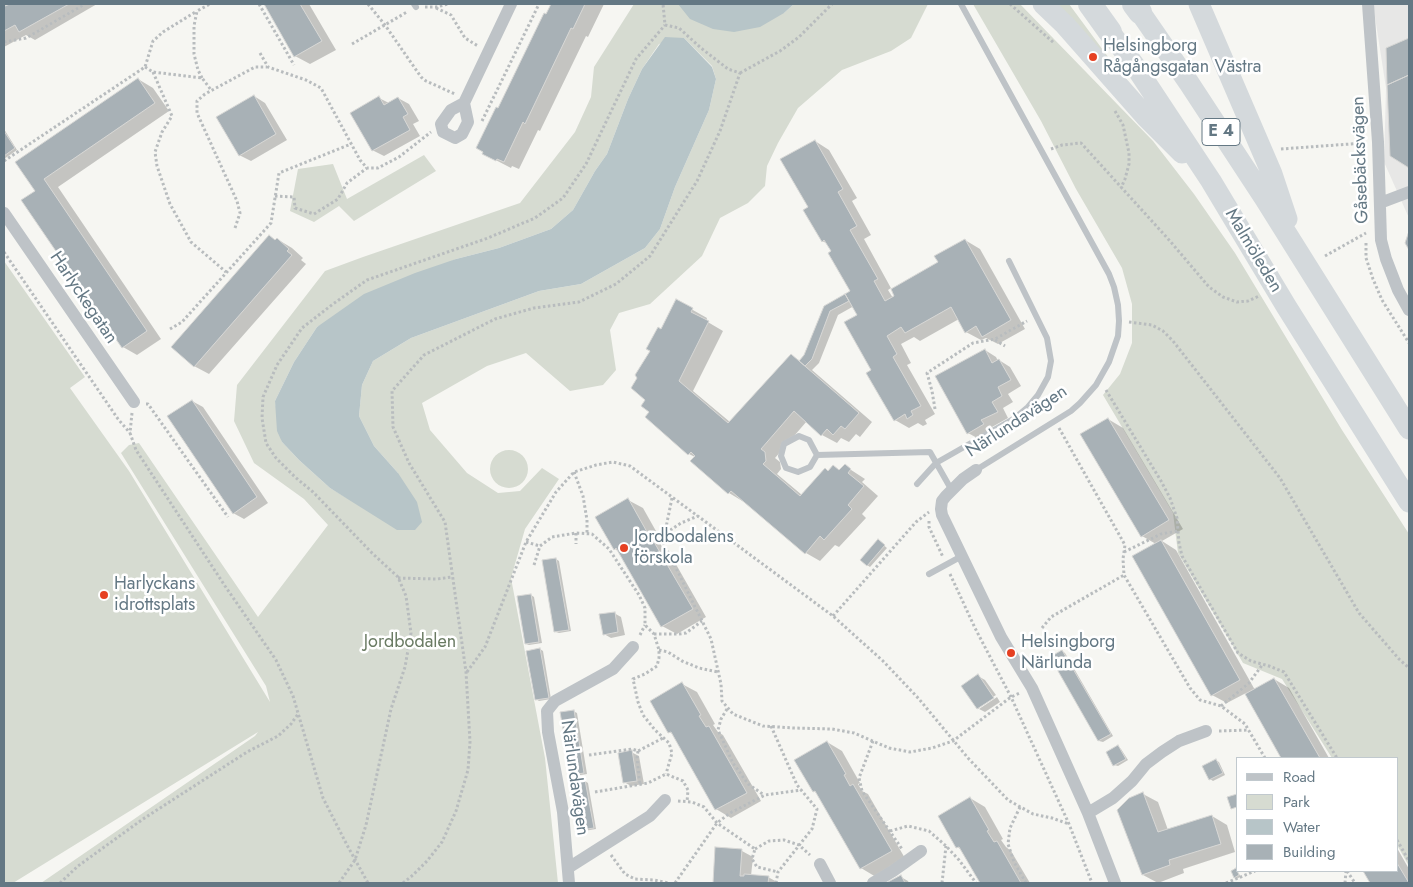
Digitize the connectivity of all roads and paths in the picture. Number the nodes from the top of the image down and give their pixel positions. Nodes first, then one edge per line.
1 (85, 4) edge
2 (210, 4) edge
3 (258, 4) edge
4 (368, 4) edge
5 (448, 4) edge
6 (511, 4) edge
7 (539, 4) edge
8 (663, 4) edge
9 (832, 4) edge
10 (961, 4) edge
11 (1010, 4) edge
12 (1042, 4) edge
13 (1090, 4) edge
14 (1199, 4) edge
15 (1368, 4) edge
16 (415, 5) edge
17 (436, 7) junction
18 (1137, 8) edge
19 (197, 11) junction
20 (385, 25) junction
21 (665, 25) junction
22 (1110, 32) joint
23 (4, 42) edge
24 (1054, 43) dead end
25 (352, 44) dead end
26 (489, 51) junction
27 (260, 53) dead end
28 (294, 65) dead end
29 (268, 67) junction
30 (145, 68) junction
31 (153, 72) junction
32 (740, 73) junction
33 (202, 78) junction
34 (211, 90) junction
35 (466, 101) junction
36 (1110, 106) dead end
37 (441, 124) junction
38 (479, 128) dead end
39 (1278, 141) dead end
40 (1378, 142) junction
41 (1046, 143) dead end
42 (352, 144) junction
43 (1047, 151) junction
44 (1054, 157) dead end
45 (4, 161) edge
46 (367, 168) junction
47 (1211, 181) junction
48 (1121, 188) junction
49 (1409, 192) edge
50 (275, 196) junction
51 (1380, 203) junction
52 (4, 213) edge
53 (236, 228) dead end
54 (1366, 233) dead end
55 (4, 252) edge
56 (1299, 253) junction
57 (1325, 256) dead end
58 (1009, 260) dead end
59 (226, 272) junction
60 (1260, 295) dead end
61 (1409, 310) edge
62 (1130, 315) dead end
63 (1036, 316) junction
64 (1119, 321) junction
65 (1130, 322) junction
66 (170, 330) dead end
67 (1129, 331) dead end
68 (995, 339) junction
69 (1006, 346) dead end
70 (1099, 379) junction
71 (1109, 385) dead end
72 (1106, 390) junction
73 (1101, 394) dead end
74 (134, 402) junction
75 (934, 409) dead end
76 (1055, 421) junction
77 (1066, 424) dead end
78 (1059, 428) junction
79 (1409, 429) edge
80 (130, 433) junction
81 (1051, 433) dead end
82 (818, 455) junction
83 (936, 463) junction
84 (976, 470) joint
85 (574, 472) junction
86 (917, 484) dead end
87 (951, 489) junction
88 (672, 498) junction
89 (1409, 502) edge
90 (228, 516) dead end
91 (698, 516) junction
92 (1178, 531) junction
93 (576, 533) junction
94 (665, 533) junction
95 (587, 534) junction
96 (526, 542) junction
97 (576, 544) dead end
98 (540, 546) junction
99 (1124, 552) junction
100 (962, 556) junction
101 (946, 564) junction
102 (534, 565) dead end
103 (929, 574) dead end
104 (1124, 576) junction
105 (452, 577) junction
106 (398, 578) junction
107 (833, 616) junction
108 (702, 621) junction
109 (1042, 628) dead end
110 (654, 634) junction
111 (633, 647) dead end
112 (659, 650) junction
113 (1264, 664) junction
114 (1409, 668) edge
115 (466, 672) junction
116 (718, 672) junction
117 (1032, 688) junction
118 (1011, 697) junction
119 (1221, 706) junction
120 (727, 709) junction
121 (298, 713) junction
122 (771, 726) junction
123 (1248, 730) junction
124 (1206, 731) joint
125 (663, 738) junction
126 (873, 741) junction
127 (953, 741) junction
128 (638, 751) junction
129 (590, 755) dead end
130 (1263, 757) edge
131 (1336, 757) edge
132 (666, 774) junction
133 (640, 785) junction
134 (801, 790) junction
135 (595, 792) dead end
136 (765, 795) junction
137 (665, 800) joint
138 (687, 802) junction
139 (1020, 807) junction
140 (1088, 813) junction
141 (717, 823) junction
142 (1069, 824) junction
143 (890, 831) junction
144 (1398, 842) edge
145 (604, 845) junction
146 (799, 845) junction
147 (946, 846) junction
148 (754, 849) junction
149 (921, 851) dead end
150 (355, 860) junction
151 (909, 860) junction
152 (1409, 861) edge
153 (820, 864) joint
154 (568, 868) junction
155 (778, 872) junction
156 (1253, 872) edge
157 (1348, 872) edge
158 (60, 883) edge
159 (339, 883) edge
160 (368, 883) edge
161 (403, 883) edge
162 (569, 883) edge
163 (669, 883) edge
164 (675, 883) edge
165 (776, 883) edge
166 (830, 883) edge
167 (873, 883) edge
168 (942, 883) edge
169 (976, 883) edge
170 (1026, 883) edge
171 (1092, 883) edge
172 (1115, 883) edge
173 (1226, 883) edge
174 (1354, 883) edge

1 - 23 path
2 - 19 path
3 - 28 path
4 - 20 path
5 - 17 path
6 - 26 street
7 - 38 path
8 - 21 path
9 - 32 path
10 - 43 lane, Närlundavägen
11 - 24 path
12 - 47 highway
13 - 22 highway, Malmöleden / E 4
14 - 56 highway
15 - 40 street, Gåsebäcksvägen
16 - 17 path
16 - 20 path
17 - 26 path
18 - 56 highway, Malmöleden / E 4
19 - 30 path
19 - 33 path
20 - 25 path
20 - 35 path
21 - 32 path
21 - 106 path
22 - 47 highway, Malmöleden / E 4
26 - 35 street
27 - 29 path
29 - 34 path
29 - 42 path
30 - 31 path
30 - 45 path
31 - 33 path
31 - 59 path
32 - 105 path
33 - 34 path
34 - 53 path
35 - 37 street
35 - 37 street
36 - 48 path
37 - 46 path
39 - 40 path
40 - 51 street, Gåsebäcksvägen
41 - 43 path
42 - 46 path
42 - 50 path
43 - 44 path
43 - 48 path
43 - 64 lane, Närlundavägen
46 - 50 path
47 - 89 highway, Malmöleden / E 4
48 - 60 path
49 - 51 street
50 - 59 path
51 - 61 street, Gåsebäcksvägen
52 - 74 street, Harlyckegatan
54 - 57 path
55 - 80 path
56 - 79 highway, Malmöleden / E 4
58 - 63 lane
59 - 66 path
62 - 65 path
63 - 68 path
63 - 83 lane
64 - 65 path
64 - 70 lane, Närlundavägen
65 - 67 path
65 - 114 path
68 - 69 path
68 - 75 path
70 - 72 path
70 - 76 lane, Närlundavägen
71 - 72 path
72 - 73 path
72 - 92 path
74 - 80 path
74 - 90 path
76 - 78 path
76 - 84 lane, Närlundavägen
77 - 78 path
78 - 81 path
78 - 99 path
80 - 121 path
82 - 82 lane
82 - 83 lane
83 - 86 lane
83 - 87 lane
84 - 87 street, Närlundavägen
85 - 88 path
85 - 95 path
85 - 96 path
87 - 100 street, Närlundavägen
88 - 91 path
88 - 94 path
91 - 94 path
91 - 107 path
92 - 99 path
92 - 113 path
93 - 95 path
93 - 97 path
93 - 98 path
94 - 108 path
95 - 110 path
96 - 98 path
96 - 115 path
98 - 102 path
99 - 104 path
100 - 101 lane
100 - 117 street, Närlundavägen
101 - 103 lane
101 - 107 path
101 - 118 path
104 - 109 path
104 - 119 path
105 - 106 path
105 - 115 path
106 - 150 path
107 - 127 path
108 - 110 path
108 - 116 path
110 - 112 path
111 - 154 street, Närlundavägen
112 - 116 path
112 - 125 path
113 - 119 path
113 - 131 path
115 - 161 path
116 - 120 path
117 - 118 path
117 - 140 street, Närlundavägen
118 - 127 path
118 - 142 path
119 - 123 path
120 - 122 path
120 - 136 path
121 - 150 path
121 - 158 path
122 - 126 path
122 - 134 path
123 - 124 path
123 - 130 path
124 - 140 street
125 - 128 path
125 - 132 path
126 - 127 path
126 - 143 path
127 - 139 path
128 - 129 path
128 - 133 path
132 - 133 path
132 - 138 path
133 - 135 path
134 - 136 path
134 - 146 path
136 - 141 path
137 - 138 path
137 - 145 street, Närlundavägen
138 - 141 path
139 - 142 path
139 - 170 path
140 - 172 street, Närlundavägen
141 - 148 path
141 - 164 path
142 - 171 path
143 - 147 path
143 - 151 path
144 - 152 path
145 - 154 street, Närlundavägen
145 - 163 path
146 - 148 path
146 - 153 path
146 - 155 path
147 - 168 path
147 - 169 path
148 - 155 path
149 - 151 street
150 - 159 path
150 - 160 path
151 - 167 street
153 - 166 street
154 - 162 street, Närlundavägen
155 - 165 path
156 - 173 path
157 - 174 path

